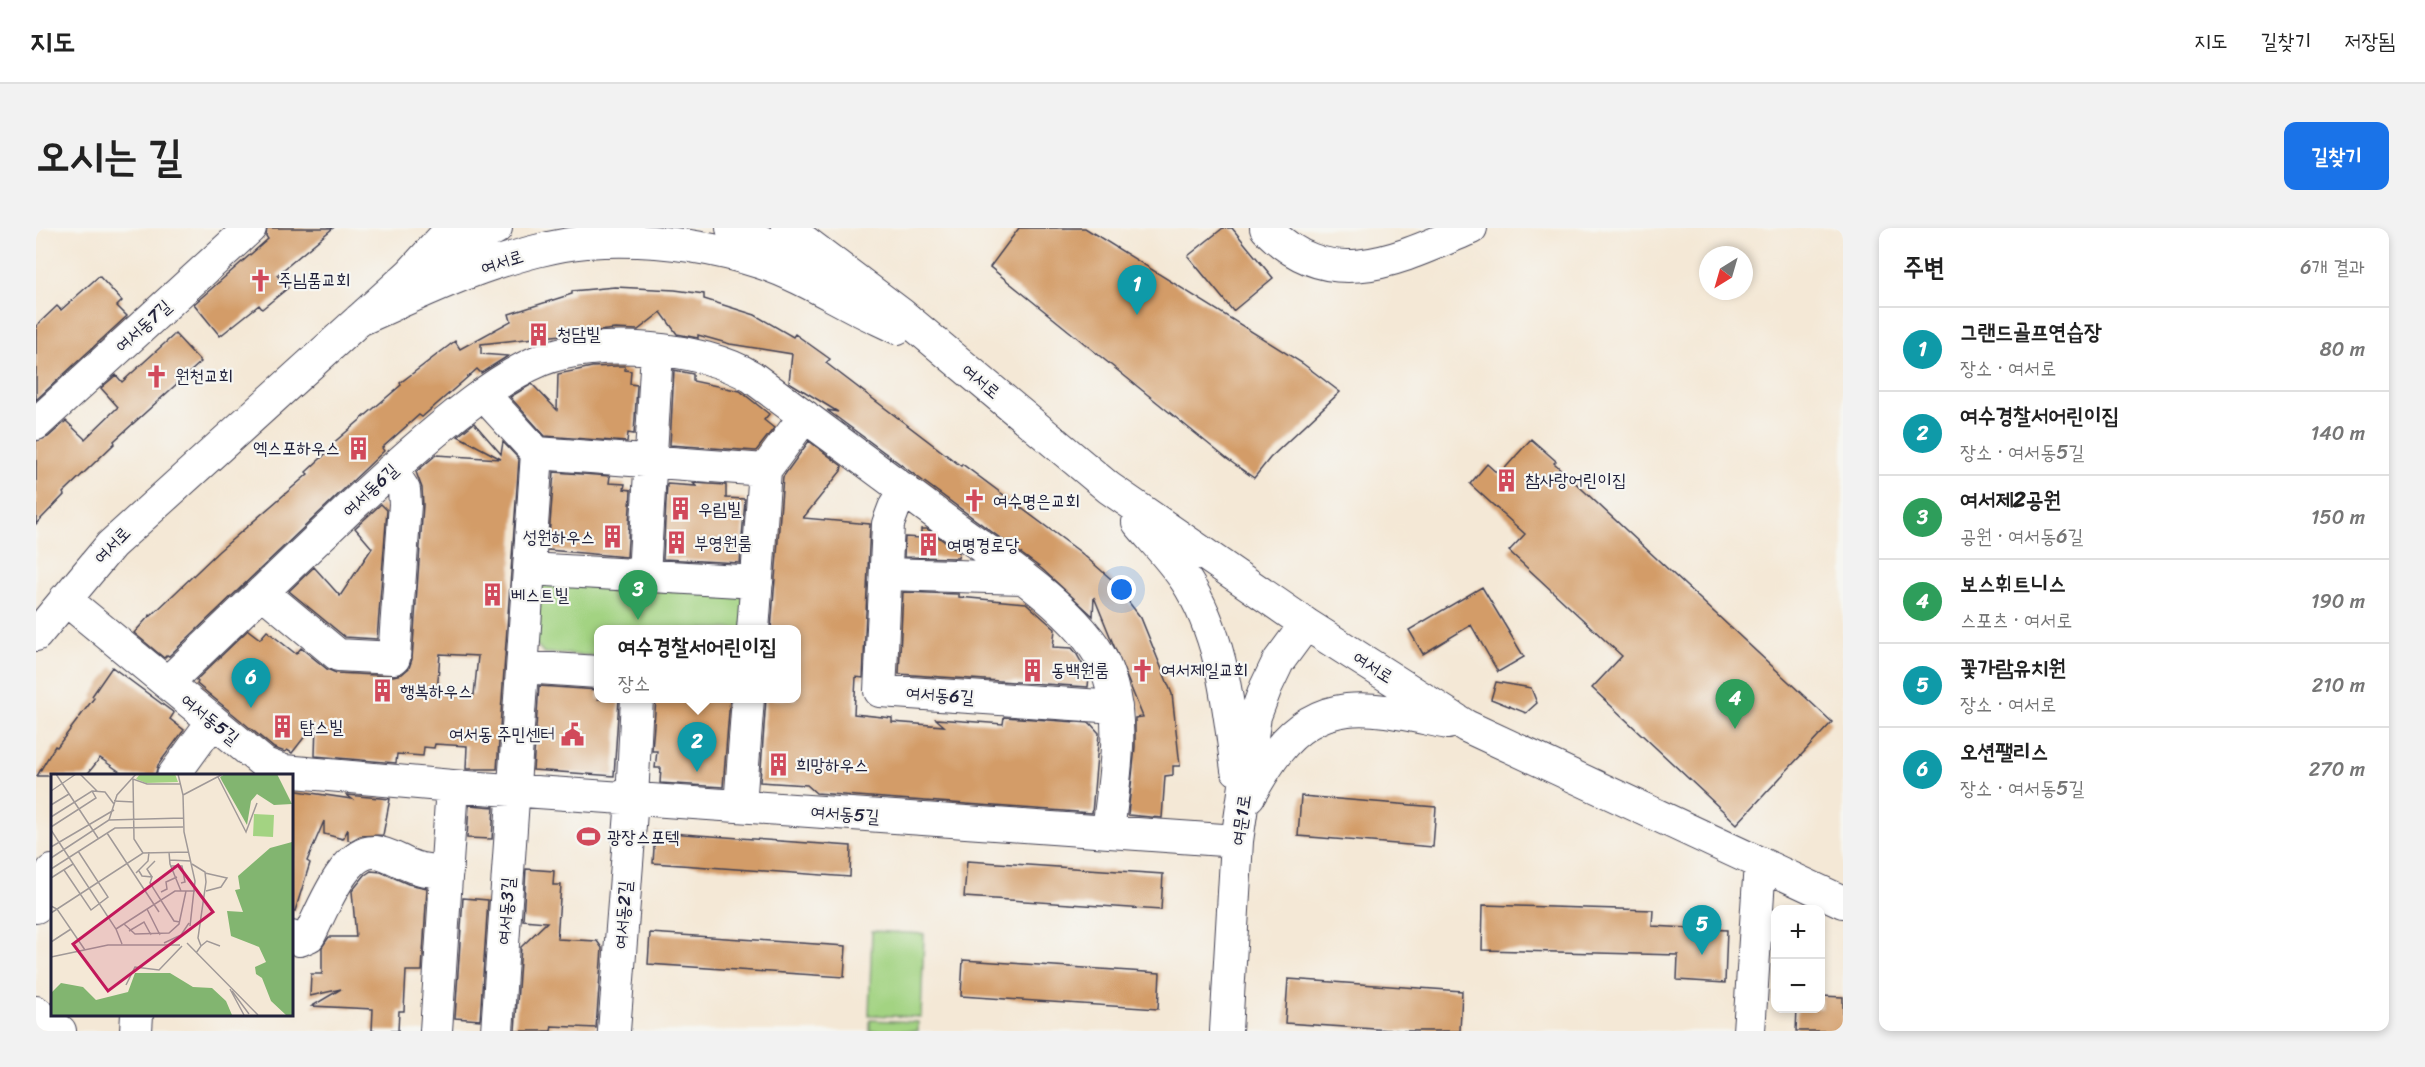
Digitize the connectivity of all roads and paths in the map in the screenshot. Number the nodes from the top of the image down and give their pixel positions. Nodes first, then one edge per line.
1 (250, 228) edge
2 (452, 228) edge
3 (496, 228) edge
4 (732, 228) edge
5 (787, 228) edge
6 (821, 228) edge
7 (1266, 228) edge
8 (1471, 228) edge
9 (411, 273) junction
10 (896, 319) junction
11 (358, 320) junction
12 (657, 351) junction
13 (483, 394) junction
14 (805, 416) junction
15 (36, 424) edge
16 (537, 453) junction
17 (650, 461) junction
18 (391, 470) junction
19 (765, 470) junction
20 (1109, 488) junction
21 (905, 490) junction
22 (530, 569) junction
23 (886, 574) junction
24 (644, 575) junction
25 (1023, 578) junction
26 (757, 582) junction
27 (262, 592) junction
28 (65, 598) junction
29 (1306, 624) junction
30 (753, 625) edge
31 (36, 635) edge
32 (523, 667) junction
33 (594, 672) edge
34 (167, 683) junction
35 (637, 703) edge
36 (748, 703) edge
37 (1116, 707) junction
38 (213, 721) junction
39 (1466, 726) junction
40 (174, 774) edge
41 (452, 786) junction
42 (514, 790) junction
43 (632, 799) junction
44 (740, 806) junction
45 (1242, 806) junction
46 (1108, 832) junction
47 (1237, 841) junction
48 (1760, 863) junction
49 (447, 871) junction
50 (51, 873) edge
51 (1843, 902) edge
52 (36, 907) edge
53 (292, 937) edge
54 (36, 1012) edge
55 (137, 1016) edge
56 (60, 1031) edge
57 (136, 1031) edge
58 (436, 1031) edge
59 (497, 1031) edge
60 (614, 1031) edge
61 (1226, 1031) edge
62 (1749, 1031) edge

1 - 15 street, 여서동7길
2 - 9 street, 여서로
3 - 9 street, 여서로
4 - 10 street, 여서로
5 - 10 street, 여서로
6 - 10 street
7 - 8 street
9 - 11 street, 여서로
10 - 11 street, 여서로
10 - 20 street, 여서로
11 - 28 street, 여서로
12 - 13 street, 여서동6길
12 - 14 street, 여서동6길
12 - 17 street
13 - 16 street
13 - 18 street, 여서동6길
14 - 19 street
14 - 21 street, 여서동6길
16 - 17 street
16 - 22 street
17 - 19 street
17 - 24 street
18 - 27 street, 여서동6길
18 - 27 street
19 - 26 street
20 - 29 street, 여서로
20 - 45 street
21 - 23 street, 여서동6길
21 - 25 street, 여서동6길
22 - 24 street
22 - 32 street
23 - 25 street
23 - 37 street, 여서동6길
24 - 26 street
25 - 37 street, 여서동6길
26 - 30 street
27 - 34 street, 여서동6길
28 - 31 street, 여서로
28 - 34 street, 여서동5길
29 - 39 street, 여서로
29 - 45 street, 여문1로
32 - 33 street
32 - 42 street
34 - 38 street, 여서동5길
35 - 43 street
36 - 44 street
37 - 46 street, 여서동6길
38 - 40 street
38 - 41 street, 여서동5길
39 - 45 street
39 - 48 street, 여서로
41 - 42 street, 여서동5길
41 - 49 street
42 - 43 street, 여서동5길
42 - 59 street, 여서동3길
43 - 44 street, 여서동5길
43 - 60 street, 여서동2길
44 - 46 street, 여서동5길
45 - 47 street, 여문1로
46 - 47 street, 여서동5길
47 - 61 street, 여문1로
48 - 51 street, 여서로
48 - 62 street
49 - 53 street
49 - 58 street
50 - 52 street
54 - 56 street
55 - 57 street

